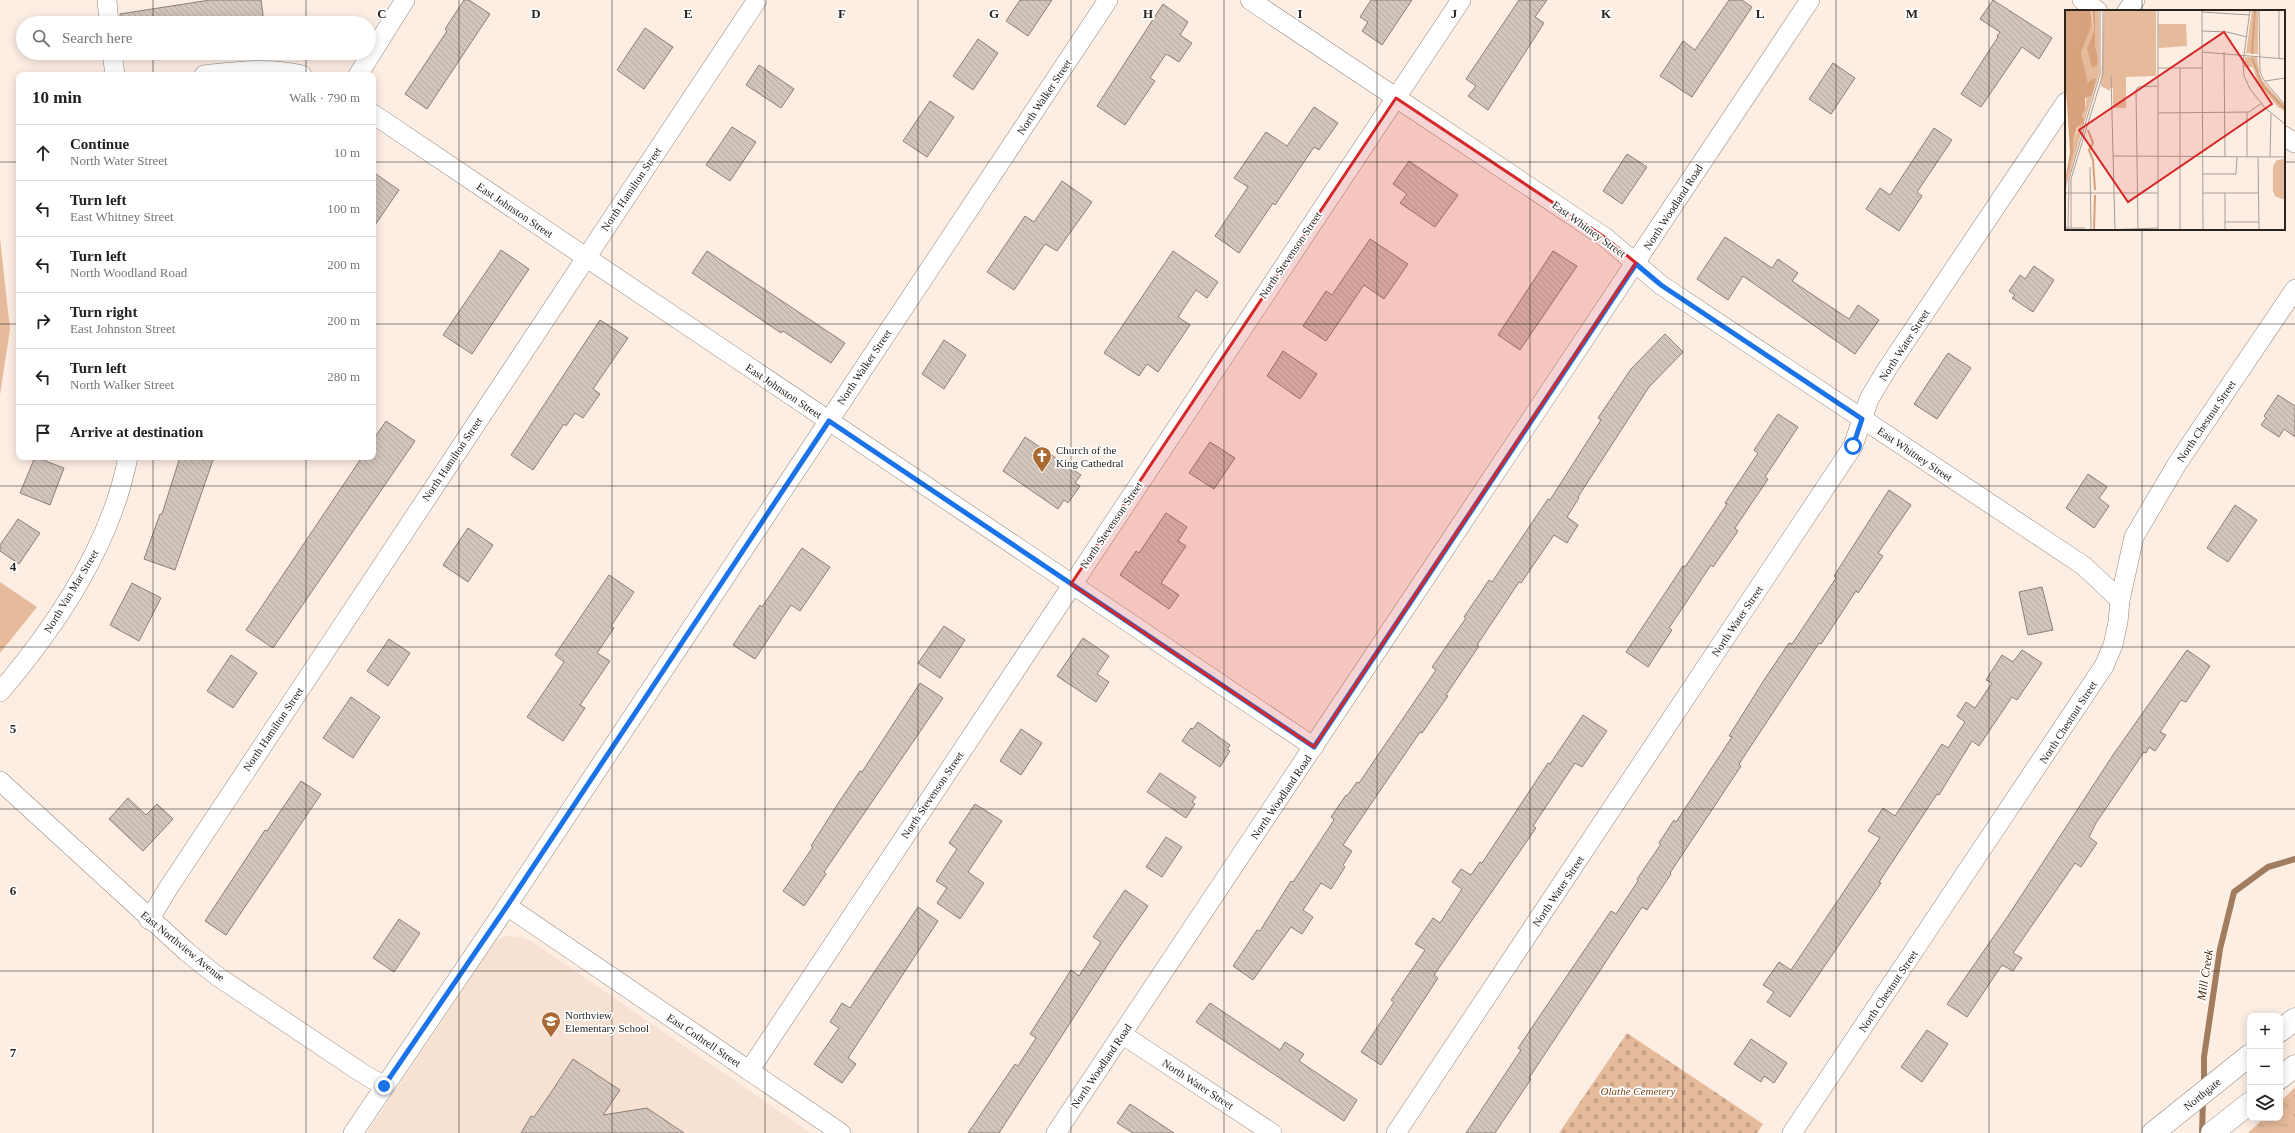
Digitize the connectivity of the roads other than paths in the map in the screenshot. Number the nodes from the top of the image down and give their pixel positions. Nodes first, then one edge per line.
1 (107, 0) edge
2 (405, 0) edge
3 (757, 0) edge
4 (1108, 0) edge
5 (1250, 0) edge
6 (1461, 0) edge
7 (1810, 0) edge
8 (2082, 0) edge
9 (2135, 0) edge
10 (2097, 10) edge
11 (2128, 10) edge
12 (108, 16) edge
13 (376, 46) edge
14 (113, 60) edge
15 (367, 60) edge
16 (115, 72) edge
17 (232, 72) edge
18 (288, 72) edge
19 (360, 72) edge
20 (1396, 98) junction
21 (2065, 103) edge
22 (376, 116) edge
23 (2285, 137) edge
24 (2295, 143) edge
25 (585, 258) junction
26 (1636, 264) junction
27 (2295, 289) edge
28 (1862, 419) junction
29 (829, 421) junction
30 (127, 460) edge
31 (1071, 584) junction
32 (2120, 600) junction
33 (0, 692) edge
34 (1314, 747) junction
35 (0, 781) edge
36 (507, 906) junction
37 (149, 920) junction
38 (2295, 1019) edge
39 (2283, 1029) edge
40 (1123, 1035) junction
41 (2247, 1057) edge
42 (2295, 1066) edge
43 (749, 1071) junction
44 (2283, 1076) edge
45 (384, 1086) junction
46 (2247, 1104) edge
47 (2161, 1127) edge
48 (353, 1133) edge
49 (841, 1133) edge
50 (1056, 1133) edge
51 (1272, 1133) edge
52 (1396, 1133) edge
53 (1792, 1133) edge
54 (2212, 1133) edge

1 - 12 street
2 - 13 street
3 - 25 street, North Hamilton Street
4 - 29 street, North Walker Street
5 - 20 street, East Whitney Street
6 - 20 street, North Stevenson Street
7 - 26 street, North Woodland Road
8 - 10 street
9 - 11 street
14 - 16 street
15 - 19 street
17 - 18 street
20 - 26 street, East Whitney Street
20 - 31 street, North Stevenson Street
21 - 28 street, North Water Street
22 - 25 street, East Johnston Street
23 - 24 street
25 - 29 street, East Johnston Street
25 - 37 street, North Hamilton Street
26 - 28 street, East Whitney Street
26 - 34 street, North Woodland Road
27 - 32 street, North Chestnut Street
28 - 32 street, East Whitney Street
28 - 52 street, North Water Street
29 - 31 street, East Johnston Street
29 - 36 street, North Walker Street
30 - 33 street, North Van Mar Street
31 - 34 street, East Johnston Street
31 - 43 street, North Stevenson Street
32 - 53 street, North Chestnut Street
34 - 40 street, North Woodland Road
35 - 37 street, East Northview Avenue
36 - 43 street, East Cothrell Street
36 - 45 street, North Walker Street
37 - 45 street, East Northview Avenue
38 - 39 main road
40 - 50 street, North Woodland Road
40 - 51 street, North Water Street
41 - 47 main road, Northgate
42 - 44 main road
43 - 49 street, East Cothrell Street
45 - 48 street, North Walker Street
46 - 54 main road

